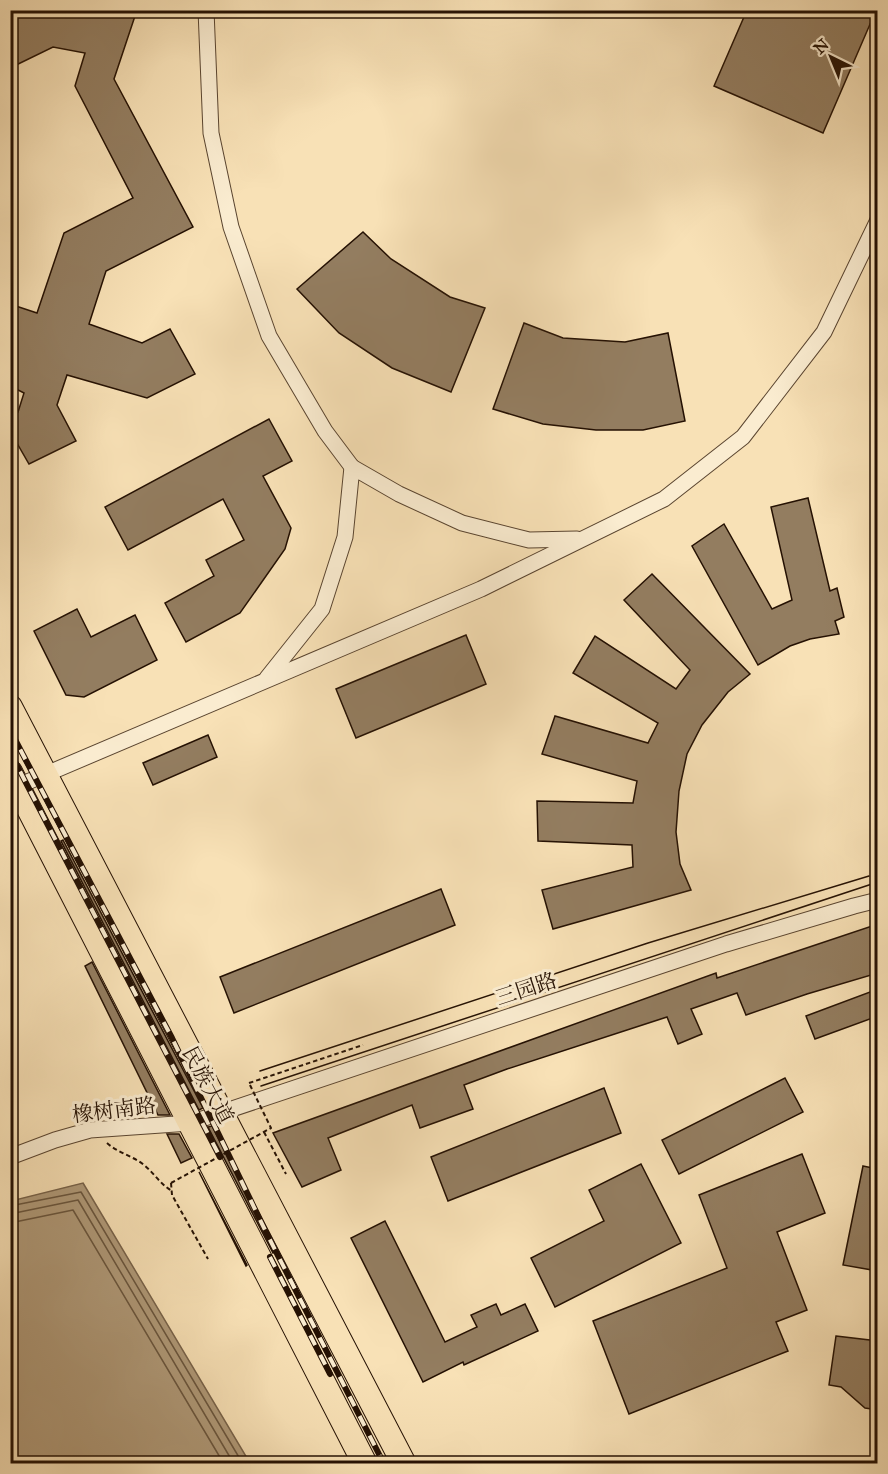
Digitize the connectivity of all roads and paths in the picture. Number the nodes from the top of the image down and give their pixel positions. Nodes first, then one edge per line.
1 (206, 10) edge
2 (878, 220) edge
3 (352, 467) junction
4 (582, 539) junction
5 (266, 680) junction
6 (10, 707) edge
7 (45, 774) junction
8 (14, 779) edge
9 (878, 900) edge
10 (363, 1046) dead end
11 (222, 1112) junction
12 (190, 1123) junction
13 (90, 1130) junction
14 (264, 1132) junction
15 (10, 1157) edge
16 (286, 1174) dead end
17 (172, 1191) junction
18 (208, 1259) dead end
19 (365, 1464) edge
20 (404, 1464) edge

1 - 3 street
2 - 4 street
3 - 4 street
3 - 5 street
4 - 5 street
5 - 7 street
6 - 7 main road, 民族大道
7 - 8 street
7 - 11 main road, 民族大道
8 - 12 main road, 民族大道
9 - 11 street, 三园路
10 - 14 path, bridge
11 - 12 street, 三园路
11 - 20 main road, 民族大道
12 - 13 street, 橡树南路
12 - 19 main road, 民族大道
13 - 15 street, 橡树南路
13 - 17 path
14 - 16 path
14 - 17 path, bridge
17 - 18 path

